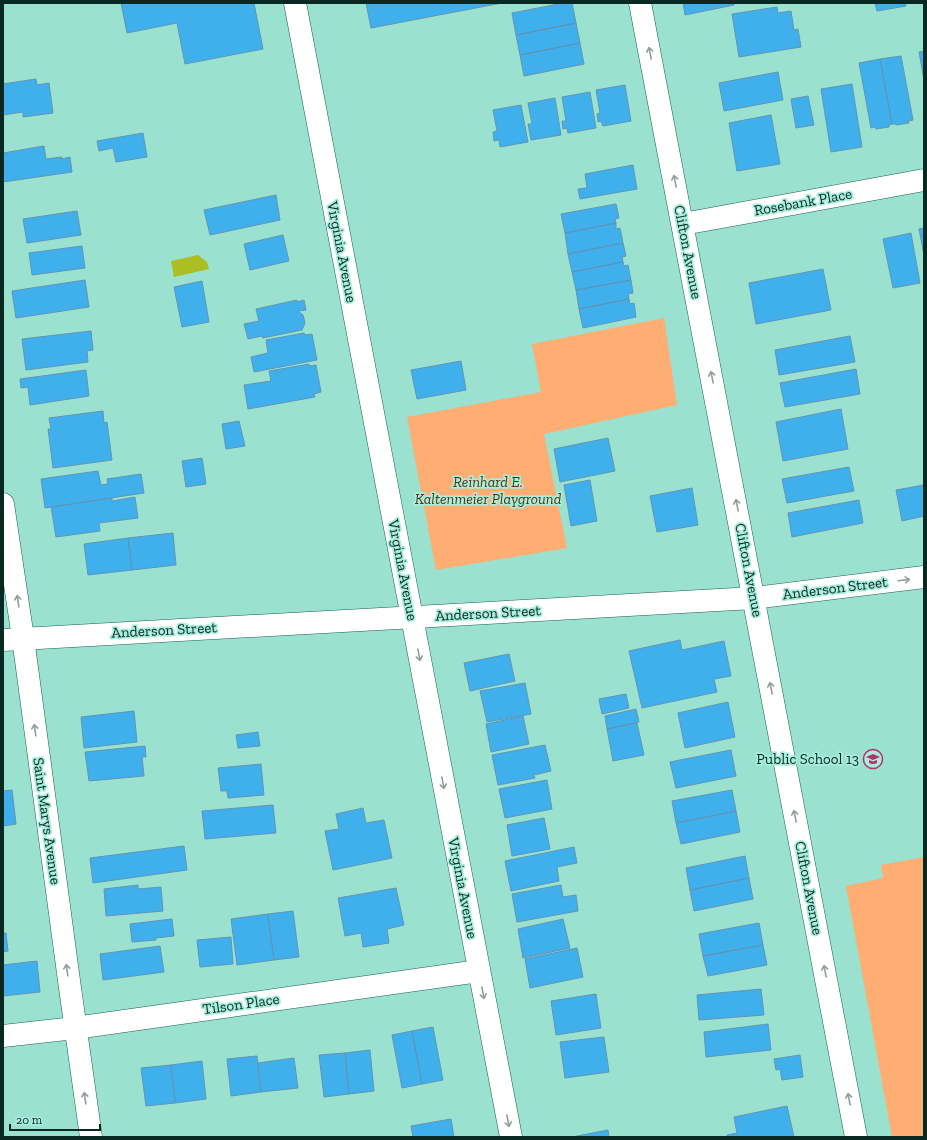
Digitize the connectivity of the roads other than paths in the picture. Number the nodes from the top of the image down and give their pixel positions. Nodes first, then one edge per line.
1 (295, 3) edge
2 (640, 3) edge
3 (924, 180) edge
4 (683, 224) junction
5 (3, 504) edge
6 (924, 577) edge
7 (754, 598) junction
8 (412, 617) junction
9 (13, 639) edge
10 (479, 971) junction
11 (75, 1028) junction
12 (3, 1036) edge
13 (91, 1137) edge
14 (511, 1137) edge
15 (856, 1137) edge

1 - 8 street, Virginia Avenue
4 -> 2 street, Clifton Avenue
3 - 4 street, Rosebank Place
7 -> 4 street, Clifton Avenue
9 -> 5 street, Saint Marys Avenue
7 -> 6 street, Anderson Street
7 - 8 street, Anderson Street
15 -> 7 street, Clifton Avenue
8 - 9 street, Anderson Street
8 -> 10 street, Virginia Avenue
11 -> 9 street, Saint Marys Avenue
10 - 11 street, Tilson Place
10 -> 14 street, Virginia Avenue
11 - 12 street, Tilson Place
13 -> 11 street, Saint Marys Avenue

